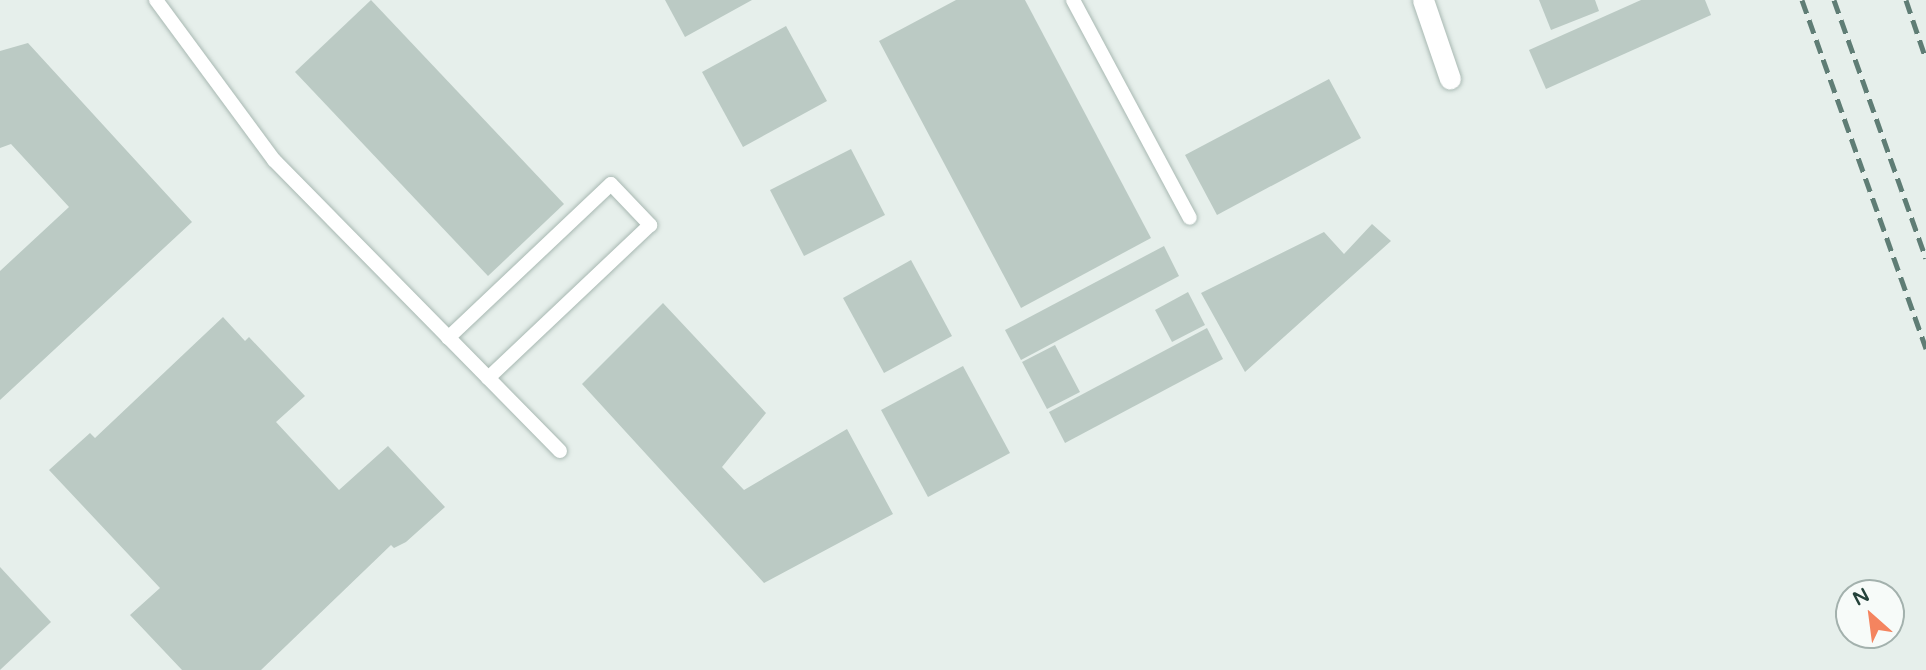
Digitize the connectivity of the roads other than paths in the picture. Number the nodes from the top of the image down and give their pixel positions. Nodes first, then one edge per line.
1 (156, 0) edge
2 (1073, 0) edge
3 (1423, 0) edge
4 (1450, 79) dead end
5 (1190, 218) dead end
6 (449, 338) junction
7 (488, 378) junction
8 (560, 452) dead end

1 - 6 lane
2 - 5 lane
3 - 4 street
6 - 7 lane
6 - 7 lane
7 - 8 lane

